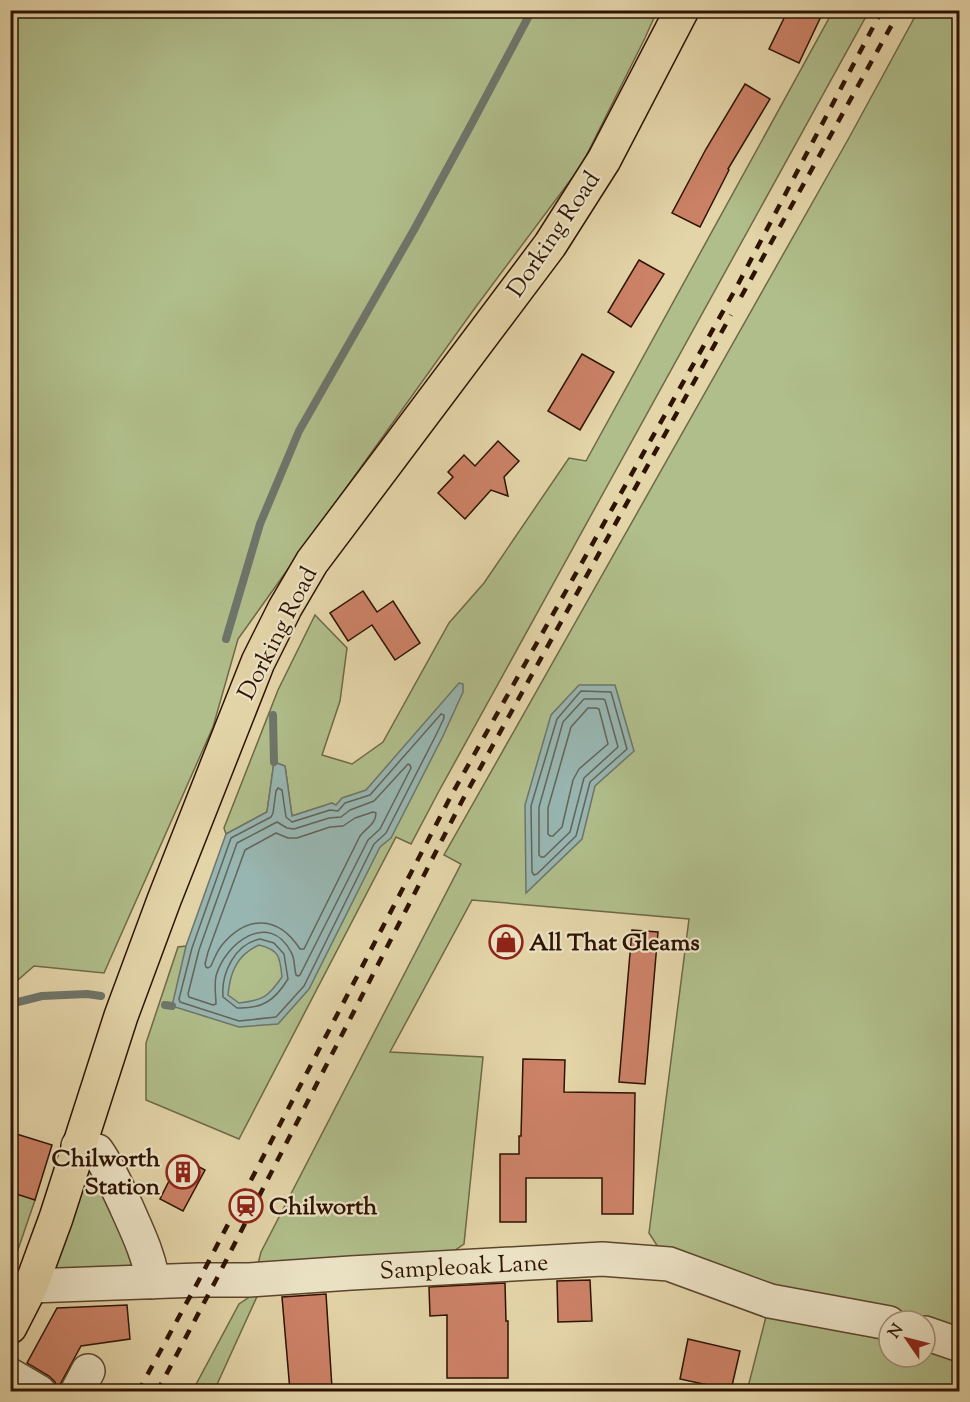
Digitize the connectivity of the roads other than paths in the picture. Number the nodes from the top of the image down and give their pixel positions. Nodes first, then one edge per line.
1 (682, 10) edge
2 (78, 1146) junction
3 (153, 1282) junction
4 (32, 1287) junction
5 (877, 1321) edge
6 (10, 1327) edge
7 (937, 1337) edge
8 (960, 1345) edge
9 (10, 1375) edge
10 (39, 1392) edge

1 - 2 main road, Dorking Road
2 - 3 street
2 - 4 main road, Dorking Road
3 - 4 street, Sampleoak Lane
3 - 5 street, Sampleoak Lane
4 - 6 main road, Dorking Road
7 - 8 street
9 - 10 street

